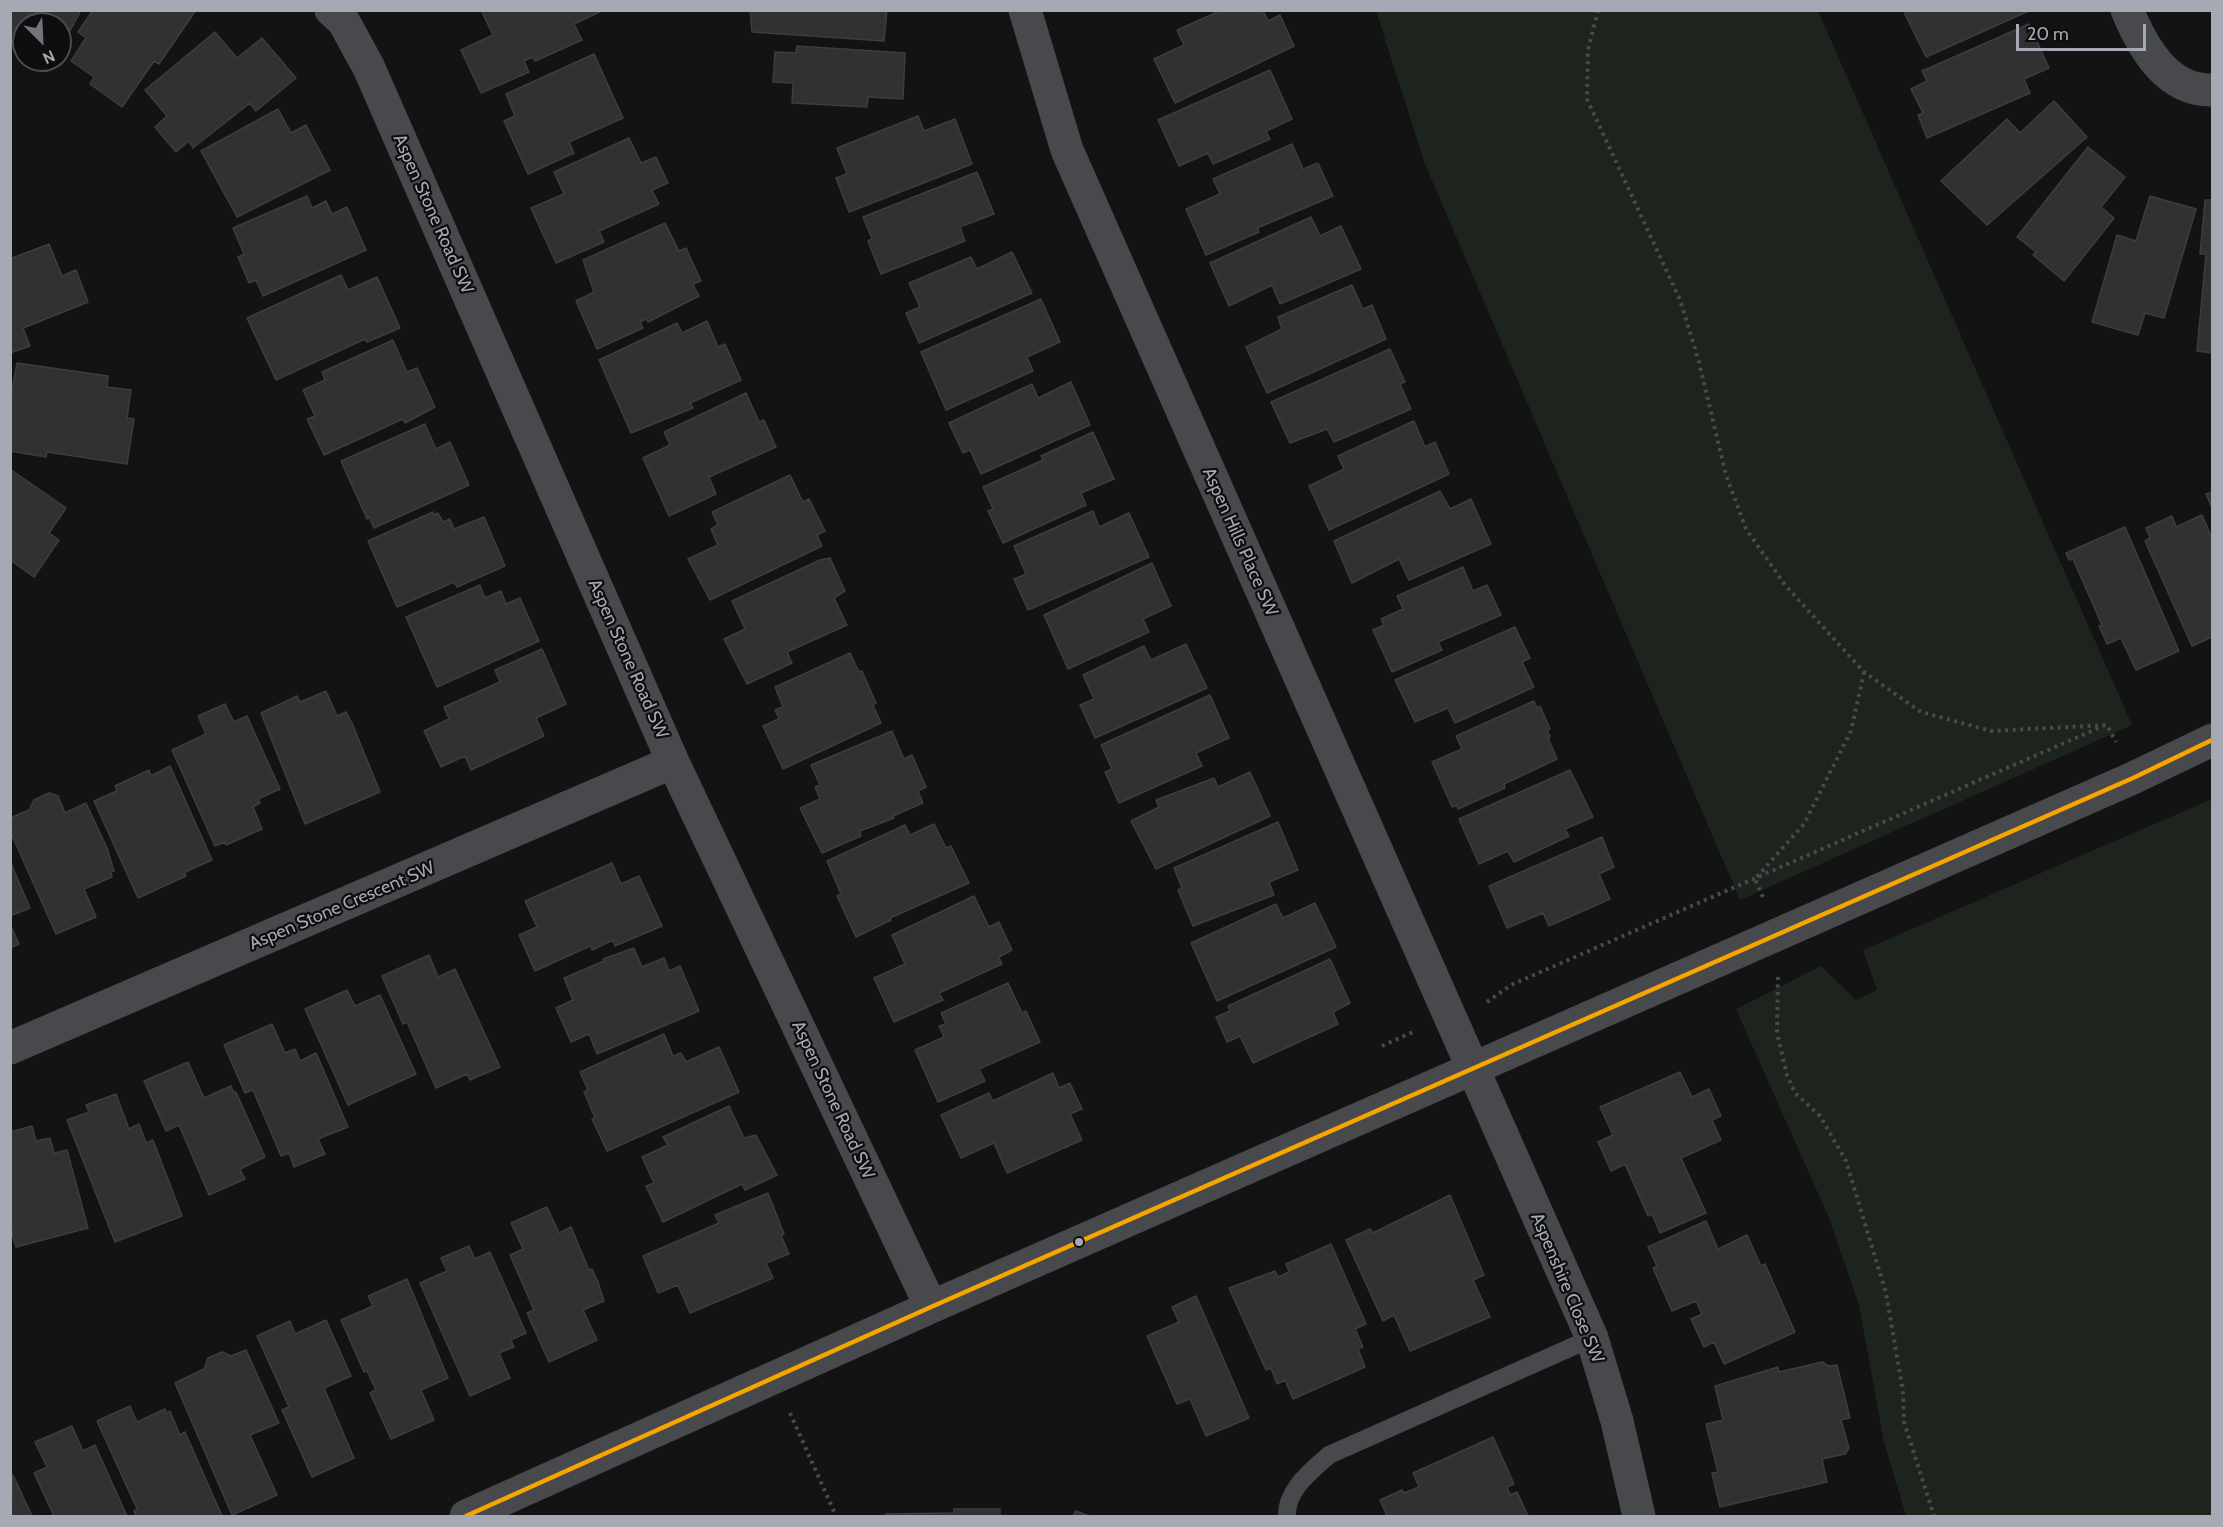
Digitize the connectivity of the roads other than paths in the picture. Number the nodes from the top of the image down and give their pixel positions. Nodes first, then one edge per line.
1 (332, 10) edge
2 (1025, 10) edge
3 (2127, 10) edge
4 (2212, 90) edge
5 (2212, 740) edge
6 (673, 762) junction
7 (10, 1048) edge
8 (1472, 1068) junction
9 (931, 1307) junction
10 (1592, 1338) junction
11 (466, 1516) edge
12 (1287, 1516) edge
13 (1639, 1516) edge

1 - 6 street, Aspen Stone Road SW
2 - 8 street, Aspen Hills Place SW
3 - 4 street
5 - 8 street
6 - 7 street, Aspen Stone Crescent SW
6 - 9 street, Aspen Stone Road SW
8 - 9 street
8 - 10 street, Aspenshire Close SW
9 - 11 street
10 - 12 lane
10 - 13 street, Aspenshire Close SW

